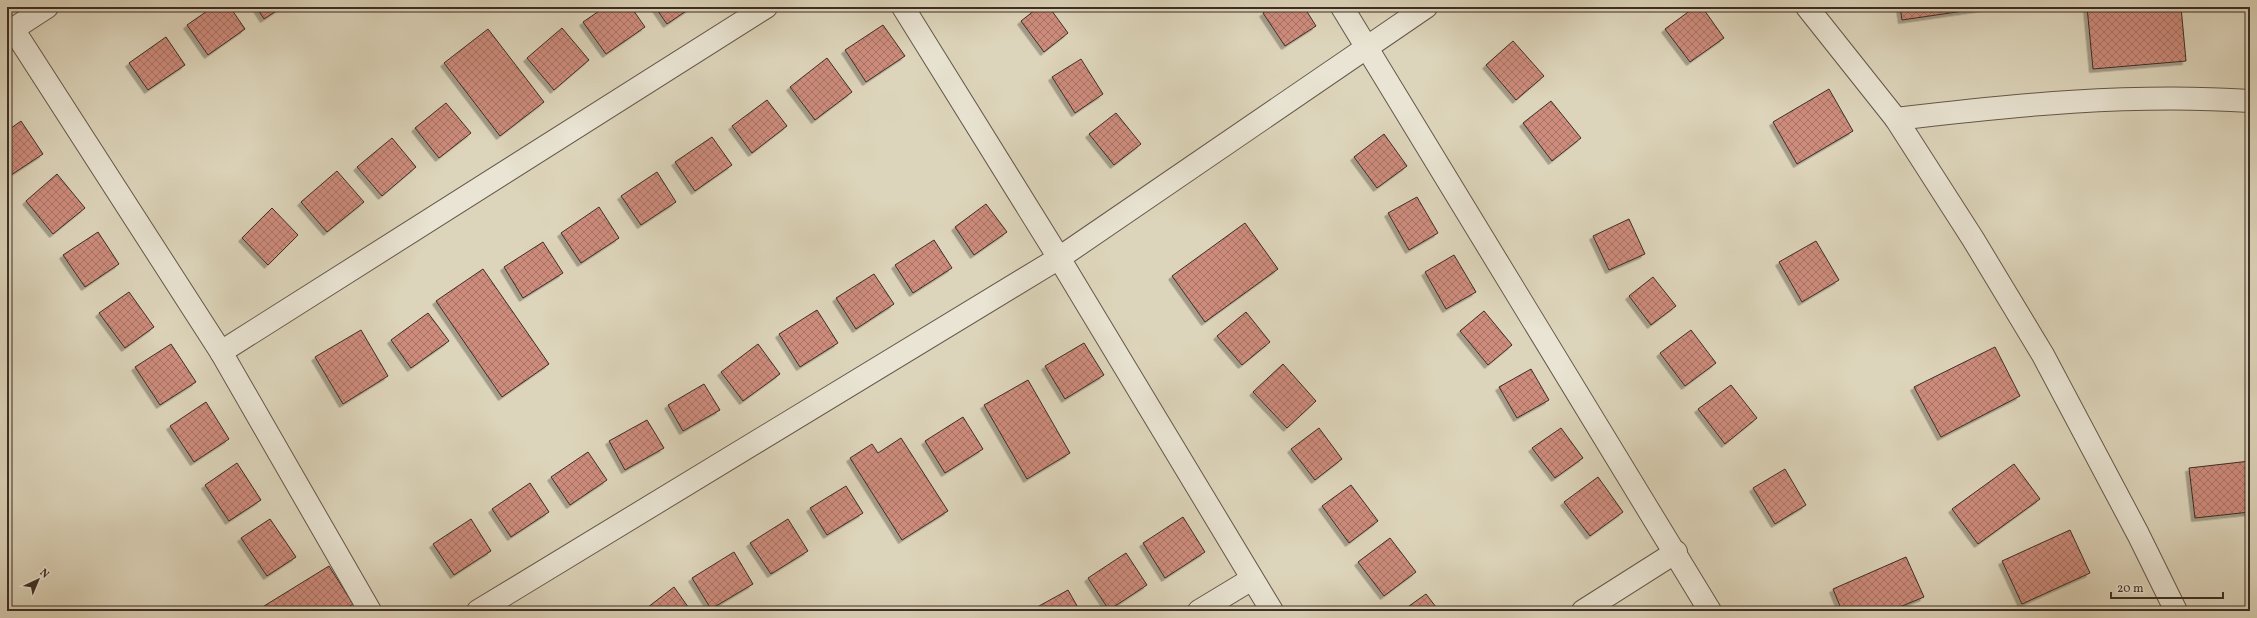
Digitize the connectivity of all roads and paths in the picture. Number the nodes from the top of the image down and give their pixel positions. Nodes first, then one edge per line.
1 (47, 7) edge
2 (766, 7) edge
3 (903, 7) edge
4 (1342, 7) edge
5 (1426, 7) edge
6 (1807, 7) edge
7 (10, 31) edge
8 (1368, 48) junction
9 (2250, 101) edge
10 (1896, 119) junction
11 (1059, 258) junction
12 (221, 352) junction
13 (1676, 552) junction
14 (1252, 579) junction
15 (370, 611) edge
16 (478, 611) edge
17 (1199, 611) edge
18 (1272, 611) edge
19 (1583, 611) edge
20 (1710, 611) edge
21 (2176, 611) edge

1 - 7 street
2 - 12 street
3 - 11 street
4 - 8 street
5 - 8 street
6 - 10 street
7 - 12 street
8 - 11 street
8 - 13 street
9 - 10 street
10 - 21 street
11 - 14 street
11 - 16 street
12 - 15 street
13 - 19 street
13 - 20 street
14 - 17 street
14 - 18 street

